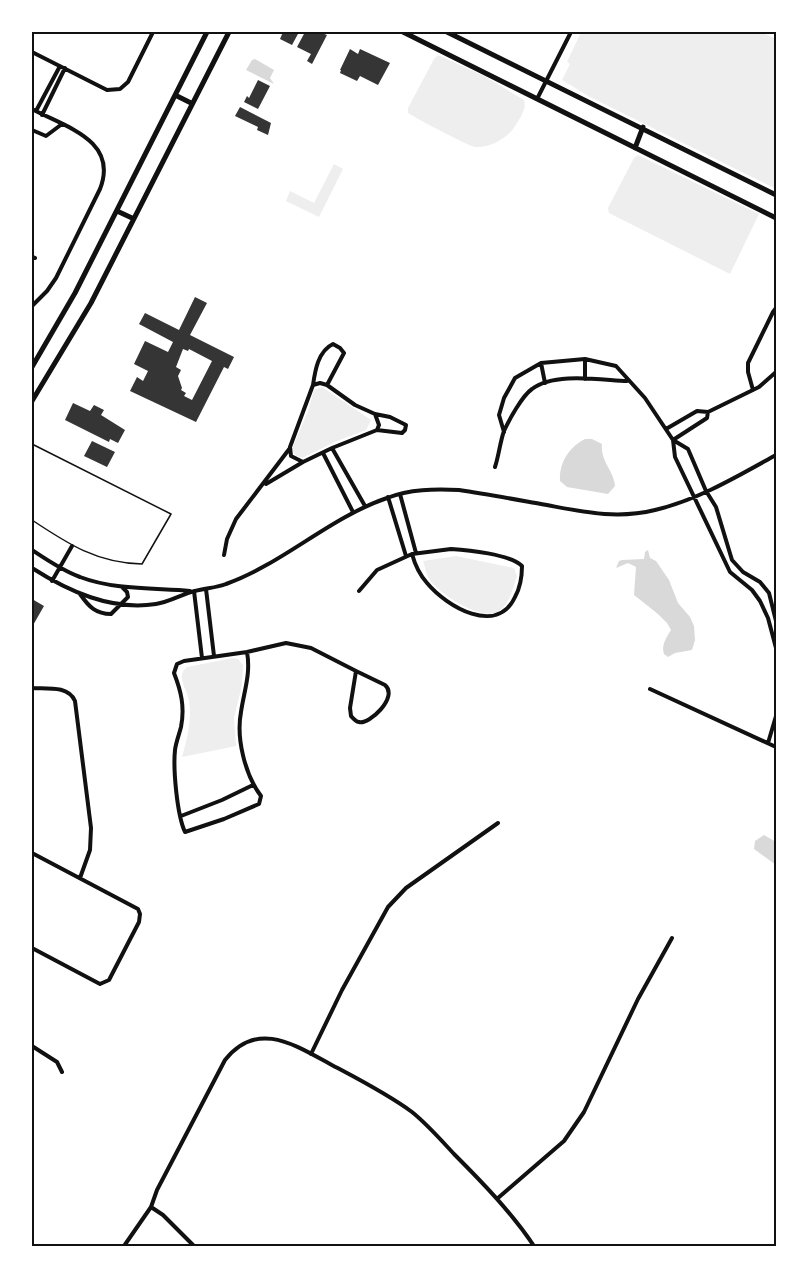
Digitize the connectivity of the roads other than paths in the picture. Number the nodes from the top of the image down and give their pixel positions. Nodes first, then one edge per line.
1 (153, 32) edge
2 (207, 32) edge
3 (229, 32) edge
4 (404, 32) edge
5 (447, 32) edge
6 (571, 32) edge
7 (32, 52) edge
8 (63, 67) junction
9 (546, 80) junction
10 (175, 94) junction
11 (537, 99) junction
12 (191, 103) junction
13 (34, 110) edge
14 (42, 115) junction
15 (62, 124) junction
16 (642, 127) junction
17 (32, 130) edge
18 (635, 148) junction
19 (777, 195) edge
20 (117, 211) junction
21 (132, 218) junction
22 (777, 218) edge
23 (32, 306) edge
24 (777, 308) edge
25 (585, 359) junction
26 (541, 363) junction
27 (32, 367) edge
28 (777, 372) edge
29 (585, 379) junction
30 (628, 382) junction
31 (545, 383) junction
32 (327, 385) junction
33 (313, 386) junction
34 (753, 390) junction
35 (32, 401) edge
36 (708, 412) junction
37 (375, 414) junction
38 (666, 429) junction
39 (377, 430) junction
40 (504, 432) junction
41 (673, 440) junction
42 (32, 444) edge
43 (290, 447) junction
44 (332, 448) junction
45 (323, 453) junction
46 (777, 455) edge
47 (303, 462) junction
48 (495, 467) dead end
49 (263, 485) junction
50 (706, 491) junction
51 (400, 494) junction
52 (388, 497) junction
53 (693, 497) junction
54 (365, 506) junction
55 (353, 512) junction
56 (32, 520) edge
57 (72, 546) junction
58 (32, 550) edge
59 (414, 554) junction
60 (224, 555) dead end
61 (406, 556) junction
62 (60, 567) junction
63 (32, 568) edge
64 (52, 581) junction
65 (122, 586) junction
66 (206, 589) junction
67 (194, 591) junction
68 (359, 591) dead end
69 (80, 594) junction
70 (123, 603) junction
71 (777, 621) edge
72 (777, 648) edge
73 (247, 652) junction
74 (214, 656) junction
75 (202, 658) junction
76 (356, 671) junction
77 (32, 688) edge
78 (651, 689) dead end
79 (777, 716) edge
80 (768, 743) junction
81 (777, 747) edge
82 (253, 785) junction
83 (181, 816) junction
84 (498, 823) dead end
85 (32, 853) edge
86 (80, 878) junction
87 (672, 938) dead end
88 (32, 948) edge
89 (32, 1046) edge
90 (311, 1054) junction
91 (63, 1072) dead end
92 (498, 1198) junction
93 (151, 1207) junction
94 (124, 1246) edge
95 (194, 1246) edge
96 (534, 1246) edge

1 - 8 street
2 - 10 main road
3 - 12 main road
4 - 11 main road
5 - 9 main road
6 - 9 street
7 - 8 street
8 - 13 street
8 - 14 street
9 - 11 street
9 - 16 main road
10 - 12 main road
10 - 20 main road
11 - 18 main road
12 - 21 main road
13 - 14 street
14 - 15 street
15 - 17 street
15 - 23 street
16 - 18 main road
16 - 19 main road
18 - 22 main road
20 - 21 main road
20 - 27 main road
21 - 35 main road
24 - 34 street
25 - 26 street
25 - 29 street
25 - 30 street
26 - 31 street
26 - 40 street
28 - 34 street
29 - 30 street
29 - 31 street
30 - 38 street
31 - 40 street
32 - 33 street
32 - 33 street
32 - 37 street
33 - 43 street
34 - 36 street
36 - 38 street
36 - 41 street
37 - 39 street
37 - 39 street
38 - 41 street
39 - 44 street
40 - 48 street
41 - 50 street
41 - 53 street
42 - 57 lane
43 - 47 street
43 - 49 street
44 - 45 street
44 - 54 street
45 - 47 street
45 - 55 street
46 - 50 street
47 - 49 street
49 - 60 street
50 - 53 street
50 - 71 street
51 - 52 street
51 - 53 street
51 - 59 street
52 - 54 street
52 - 61 street
53 - 72 street
54 - 55 street
55 - 66 street
56 - 57 lane
57 - 62 street
58 - 62 street
59 - 59 street
59 - 61 street
61 - 68 street
62 - 64 street
62 - 65 street
63 - 64 street
64 - 69 street
65 - 67 street
65 - 70 street
66 - 67 street
66 - 74 street
67 - 70 street
67 - 75 street
69 - 70 street
69 - 70 street
73 - 74 street
73 - 76 street
73 - 82 street
74 - 75 street
75 - 83 street
76 - 76 street
77 - 86 street
78 - 80 street
79 - 80 street
80 - 81 street
82 - 83 street
82 - 83 street
84 - 90 street
85 - 86 street
86 - 88 street
87 - 92 street
89 - 91 street
90 - 92 street
90 - 93 street
92 - 96 street
93 - 94 street
93 - 95 street

